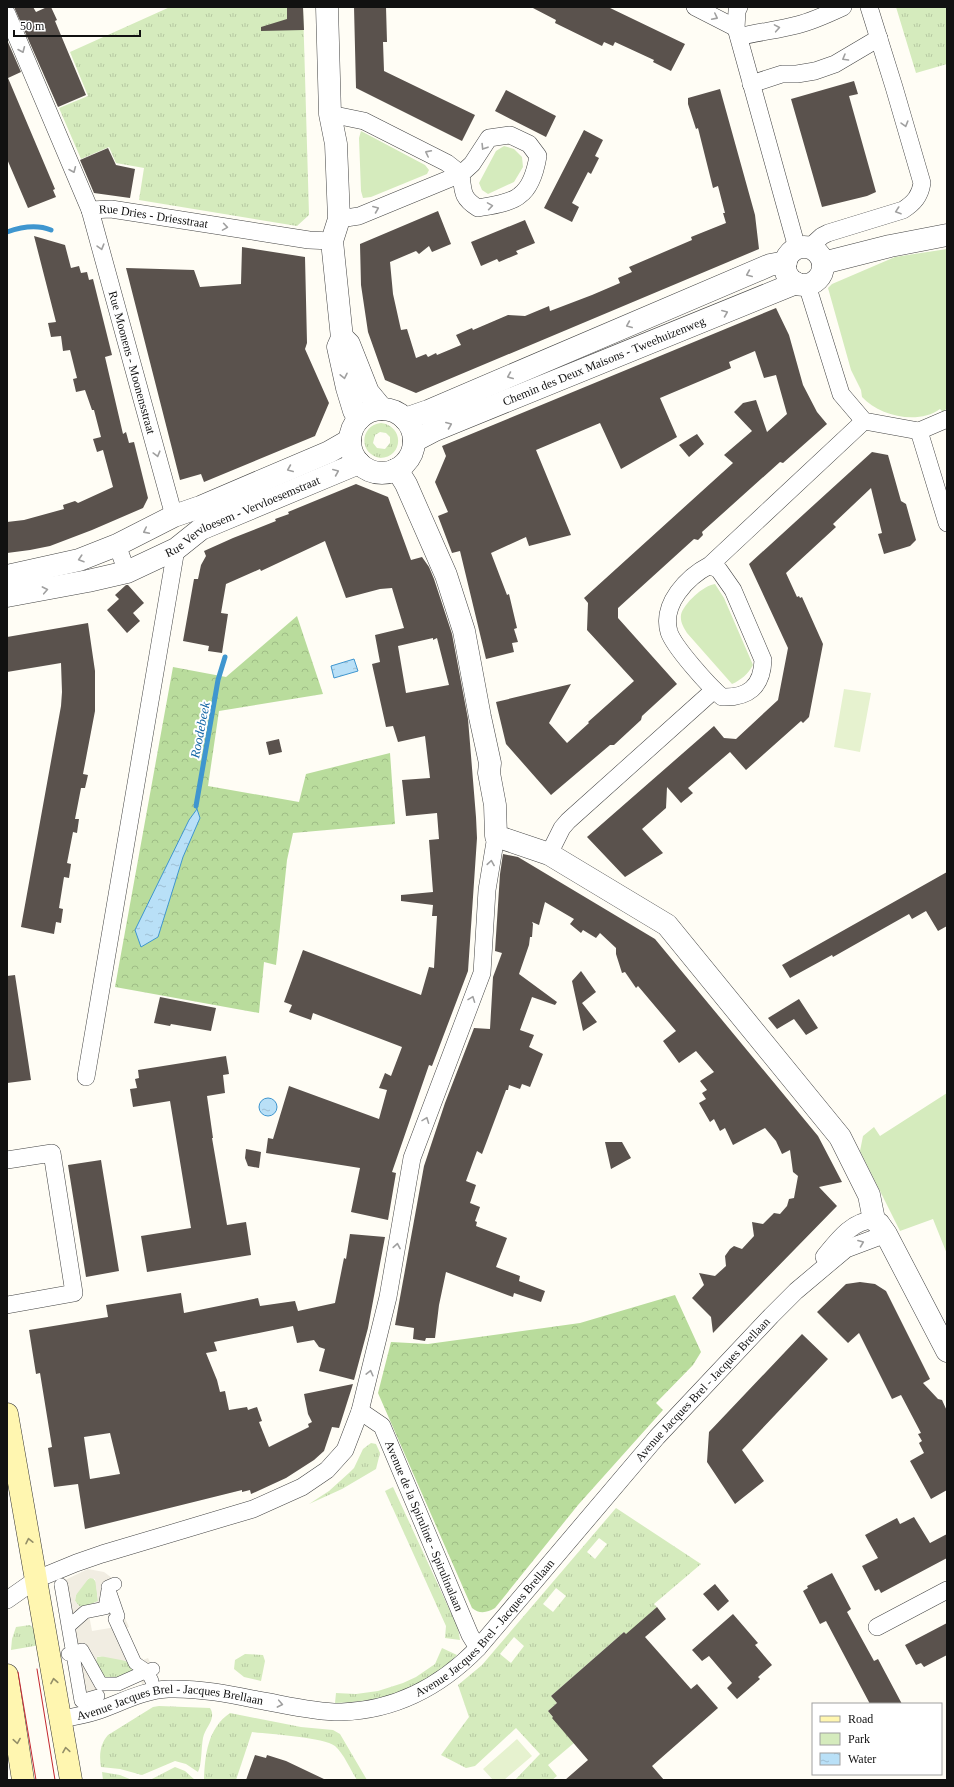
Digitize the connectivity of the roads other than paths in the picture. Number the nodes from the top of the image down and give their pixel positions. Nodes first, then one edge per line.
1 (327, 7) edge
2 (695, 7) edge
3 (739, 7) edge
4 (843, 7) edge
5 (869, 7) edge
6 (7, 14) edge
7 (737, 33) junction
8 (879, 38) junction
9 (751, 84) junction
10 (330, 114) junction
11 (461, 174) junction
12 (90, 210) junction
13 (339, 219) junction
14 (947, 236) edge
15 (332, 241) junction
16 (804, 255) junction
17 (802, 284) junction
18 (342, 338) junction
19 (382, 409) junction
20 (359, 419) junction
21 (405, 419) junction
22 (947, 419) edge
23 (864, 421) junction
24 (919, 431) junction
25 (350, 440) junction
26 (414, 441) junction
27 (359, 463) junction
28 (395, 470) junction
29 (174, 516) junction
30 (947, 523) edge
31 (117, 545) junction
32 (176, 549) junction
33 (710, 565) junction
34 (127, 572) junction
35 (7, 576) edge
36 (7, 596) edge
37 (714, 690) junction
38 (490, 763) junction
39 (496, 836) junction
40 (549, 854) junction
41 (86, 1077) dead end
42 (7, 1160) edge
43 (880, 1227) junction
44 (7, 1304) edge
45 (947, 1351) edge
46 (360, 1411) junction
47 (7, 1414) edge
48 (11, 1467) edge
49 (36, 1579) junction
50 (61, 1584) dead end
51 (947, 1590) edge
52 (7, 1600) edge
53 (68, 1627) junction
54 (877, 1627) dead end
55 (478, 1648) junction
56 (71, 1654) junction
57 (7, 1675) edge
58 (98, 1696) dead end
59 (61, 1719) junction
60 (23, 1780) edge
61 (71, 1780) edge

1 - 10 street
2 -> 7 street
3 - 7 street
7 -> 4 street
5 - 8 street
6 -> 12 street, Rue Dries - Driesstraat
7 - 9 street
8 -> 9 street
8 -> 16 street
9 - 16 street
11 -> 10 street
10 - 13 street
10 - 15 street
11 -> 11 street
13 -> 11 street
12 -> 15 street, Rue Dries - Driesstraat
12 -> 29 street, Rue Moonens - Moonensstraat
13 - 15 street
14 - 16 street, Chemin des Deux Maisons - Tweehuizenweg
15 - 18 street
16 - 17 street
16 - 17 street, Chemin des Deux Maisons - Tweehuizenweg
16 -> 21 street, Chemin des Deux Maisons - Tweehuizenweg
17 - 23 street
26 -> 17 street, Chemin des Deux Maisons - Tweehuizenweg
18 - 19 street
18 -> 20 street
19 - 20 street
19 - 21 street
20 - 25 street
21 - 26 street
22 - 24 street
23 - 24 street
23 - 33 street
24 - 30 street
25 - 27 street
25 -> 29 street, Rue Vervloesem - Vervloesemstraat
26 - 28 street
27 - 28 street
32 -> 27 street, Rue Vervloesem - Vervloesemstraat
28 - 38 street
29 -> 31 street, Rue Vervloesem - Vervloesemstraat
31 - 34 street
31 -> 35 street, Rue Vervloesem - Vervloesemstraat
32 - 34 street, Rue Vervloesem - Vervloesemstraat
32 - 41 street
33 - 37 street
33 - 37 street
36 -> 34 street, Rue Vervloesem - Vervloesemstraat
37 - 40 street
38 - 39 street
38 - 40 street
39 - 40 street
46 -> 39 street
40 - 43 street
42 - 44 street
43 - 45 street
43 - 55 street, Avenue Jacques Brel - Jacques Brellaan
46 - 49 street
46 - 55 street, Avenue de la Spiruline - Spirulinalaan
47 - 48 main road
49 -> 48 main road
49 - 52 street
59 -> 49 main road
50 - 53 street
51 - 54 street
53 - 56 street
53 - 56 street
59 -> 55 street, Avenue Jacques Brel - Jacques Brellaan
56 - 58 street
57 -> 60 main road
61 -> 59 main road

